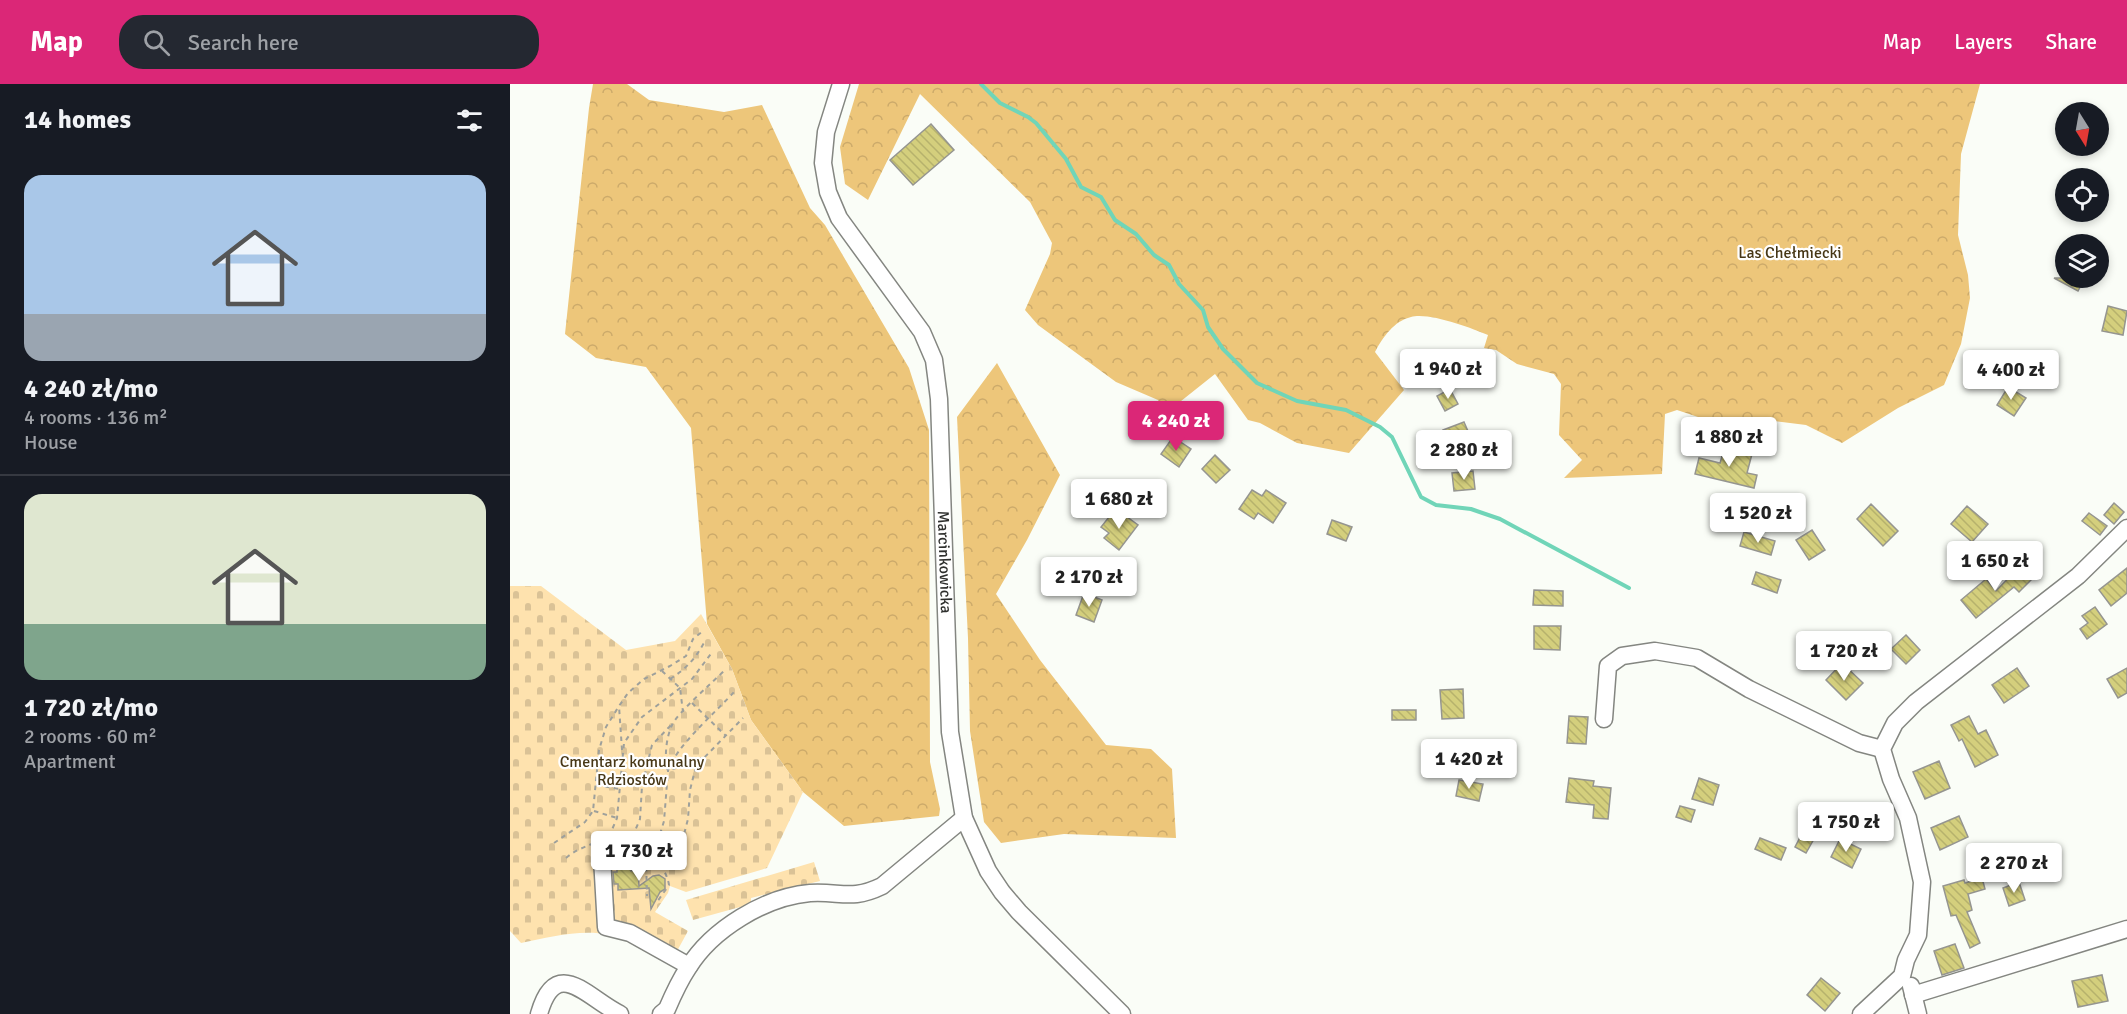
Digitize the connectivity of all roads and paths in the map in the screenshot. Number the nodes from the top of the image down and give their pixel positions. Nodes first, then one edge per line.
1 (841, 84) edge
2 (2127, 528) edge
3 (702, 631) dead end
4 (705, 641) dead end
5 (713, 651) dead end
6 (662, 670) junction
7 (725, 670) dead end
8 (670, 679) junction
9 (680, 688) junction
10 (735, 692) dead end
11 (692, 703) junction
12 (619, 706) junction
13 (683, 712) junction
14 (743, 718) dead end
15 (709, 719) junction
16 (1605, 719) dead end
17 (672, 723) junction
18 (726, 736) junction
19 (1882, 749) junction
20 (622, 754) junction
21 (704, 757) junction
22 (668, 771) junction
23 (595, 785) junction
24 (620, 789) junction
25 (593, 811) junction
26 (617, 818) junction
27 (964, 818) junction
28 (611, 832) junction
29 (682, 842) dead end
30 (554, 843) dead end
31 (652, 849) junction
32 (566, 858) dead end
33 (623, 858) junction
34 (646, 858) junction
35 (647, 896) dead end
36 (657, 902) dead end
37 (2127, 929) edge
38 (1906, 960) junction
39 (689, 966) junction
40 (1913, 995) junction
41 (539, 1014) edge
42 (620, 1014) edge
43 (661, 1014) edge
44 (1122, 1014) edge
45 (1861, 1014) edge
46 (1918, 1014) edge

1 - 27 street, Marcinkowicka
2 - 19 street
3 - 6 path
4 - 8 path
5 - 9 path
6 - 8 path
6 - 12 path
7 - 11 path
8 - 9 path
9 - 13 path
9 - 20 path
10 - 15 path
11 - 13 path
11 - 15 path
12 - 20 path
12 - 23 path
13 - 17 path
14 - 18 path
15 - 18 path
15 - 22 path
16 - 19 street
17 - 22 path
17 - 33 path
18 - 21 path
19 - 38 street
20 - 24 path
21 - 22 path
21 - 29 path
22 - 31 path
23 - 24 path
23 - 25 path
24 - 26 path
25 - 26 path
25 - 30 path
26 - 28 path
27 - 39 street
27 - 44 street, Marcinkowicka
28 - 32 path
28 - 33 path
31 - 34 path
31 - 36 path
33 - 34 path
33 - 39 street
34 - 35 path
37 - 40 street
38 - 40 street
38 - 45 street
39 - 43 street
40 - 46 street
41 - 42 street

